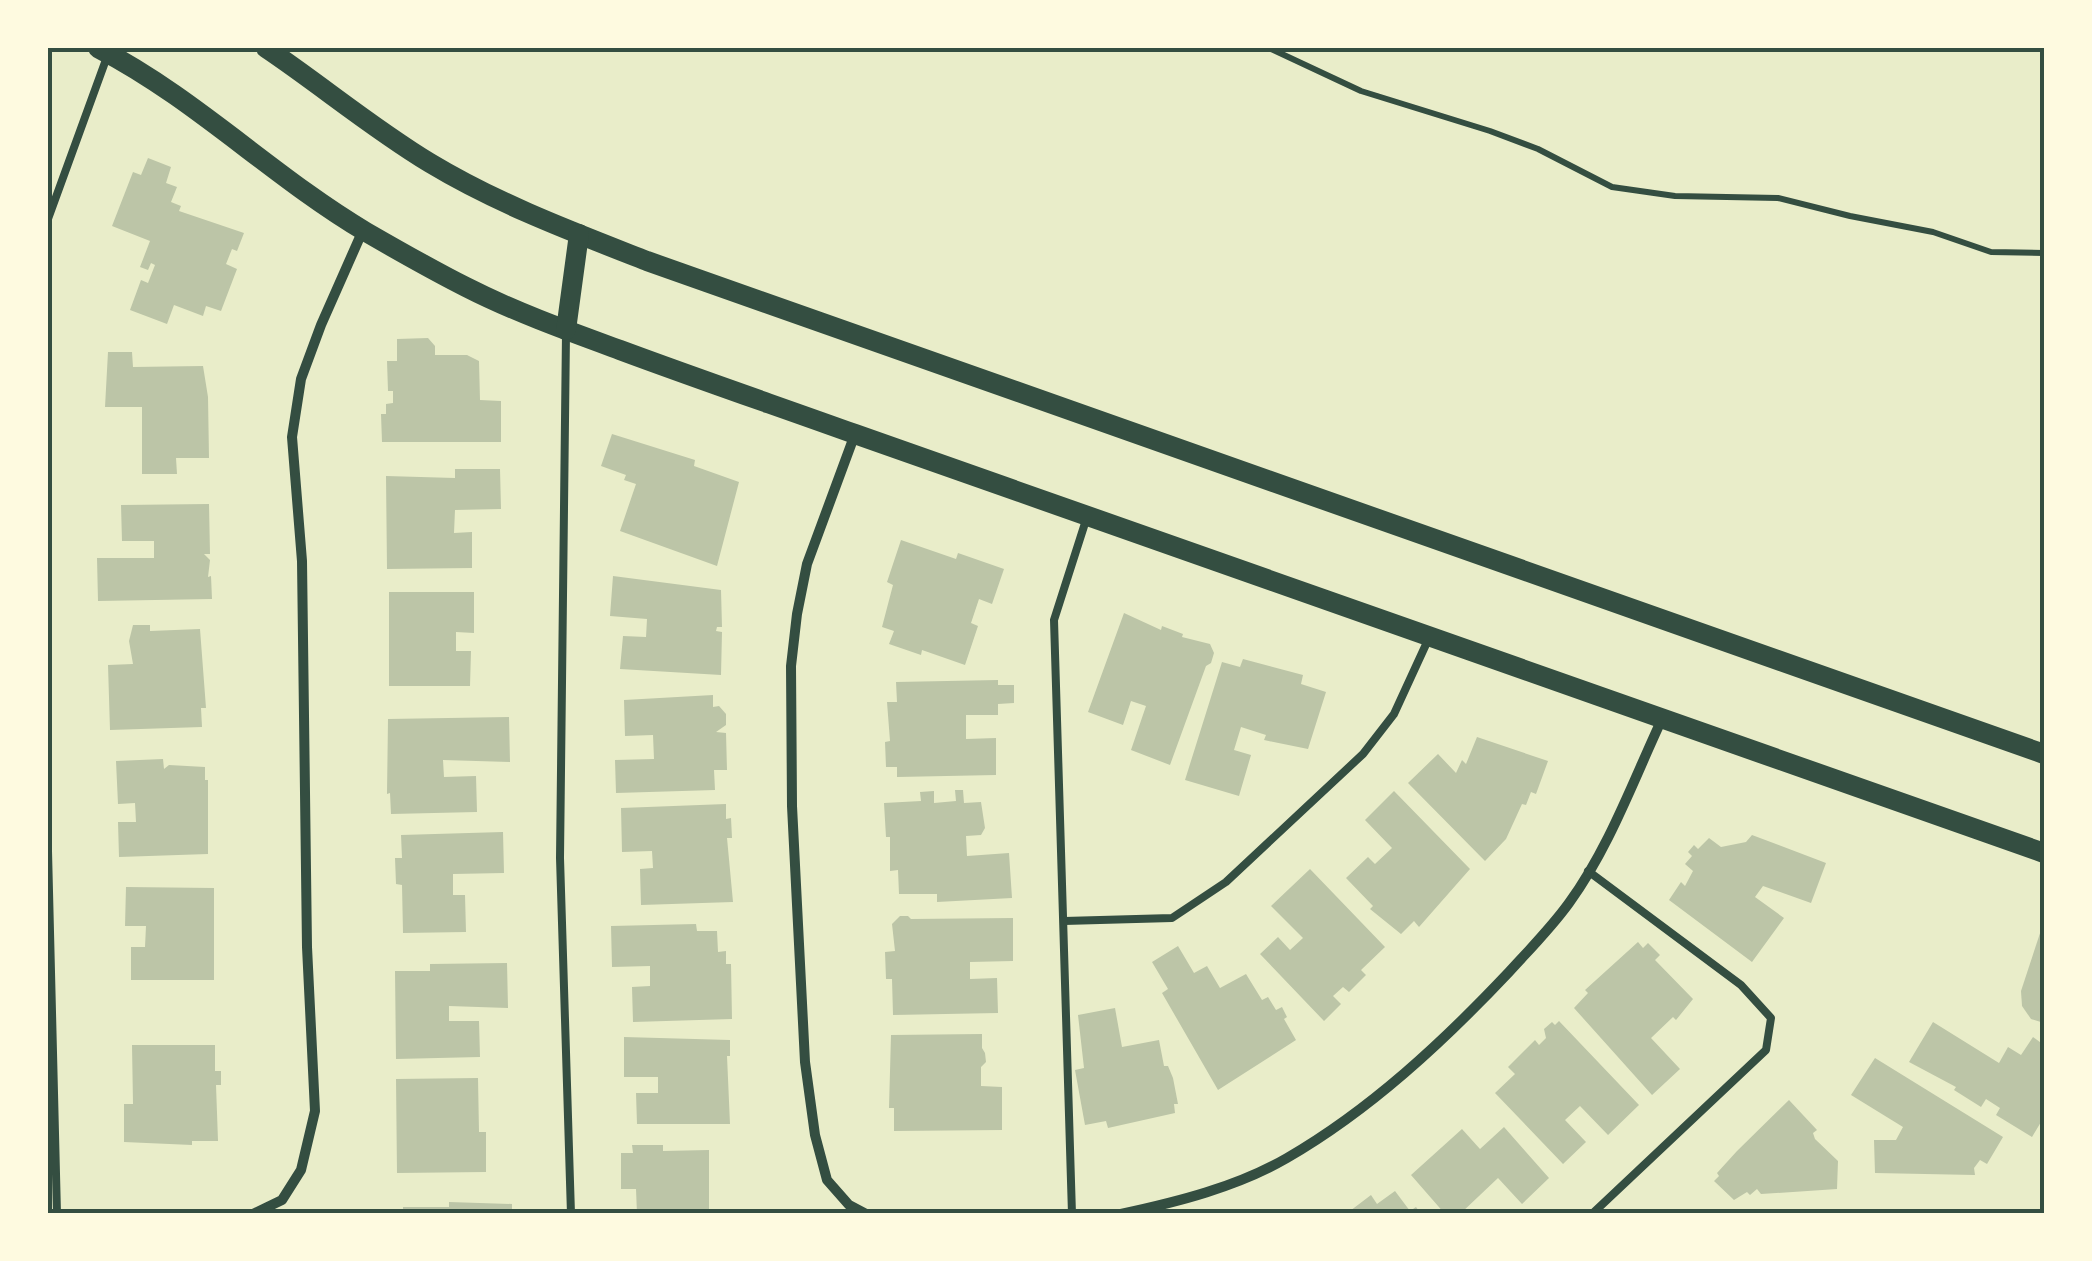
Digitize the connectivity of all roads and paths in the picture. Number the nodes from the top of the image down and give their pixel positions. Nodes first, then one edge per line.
1 (266, 48) edge
2 (1269, 48) edge
3 (103, 50) edge
4 (48, 219) edge
5 (363, 230) junction
6 (579, 234) junction
7 (2044, 253) edge
8 (566, 330) junction
9 (855, 434) junction
10 (1087, 516) junction
11 (1430, 636) junction
12 (1662, 719) junction
13 (2044, 754) edge
14 (48, 851) edge
15 (2044, 853) edge
16 (1588, 871) junction
17 (1064, 921) junction
18 (56, 1214) edge
19 (253, 1214) edge
20 (571, 1214) edge
21 (866, 1214) edge
22 (1072, 1214) edge
23 (1121, 1214) edge
24 (1592, 1214) edge

1 - 6 main road
2 - 7 path
3 - 4 lane
3 - 5 main road
5 - 8 main road
5 - 19 street
6 - 8 main road
6 - 13 main road
8 - 9 main road
8 - 20 lane
9 - 10 main road
9 - 21 street
10 - 11 main road
10 - 17 lane
11 - 12 main road
11 - 17 lane
12 - 15 main road
12 - 16 street
14 - 18 lane
16 - 23 street
16 - 24 lane
17 - 22 lane

